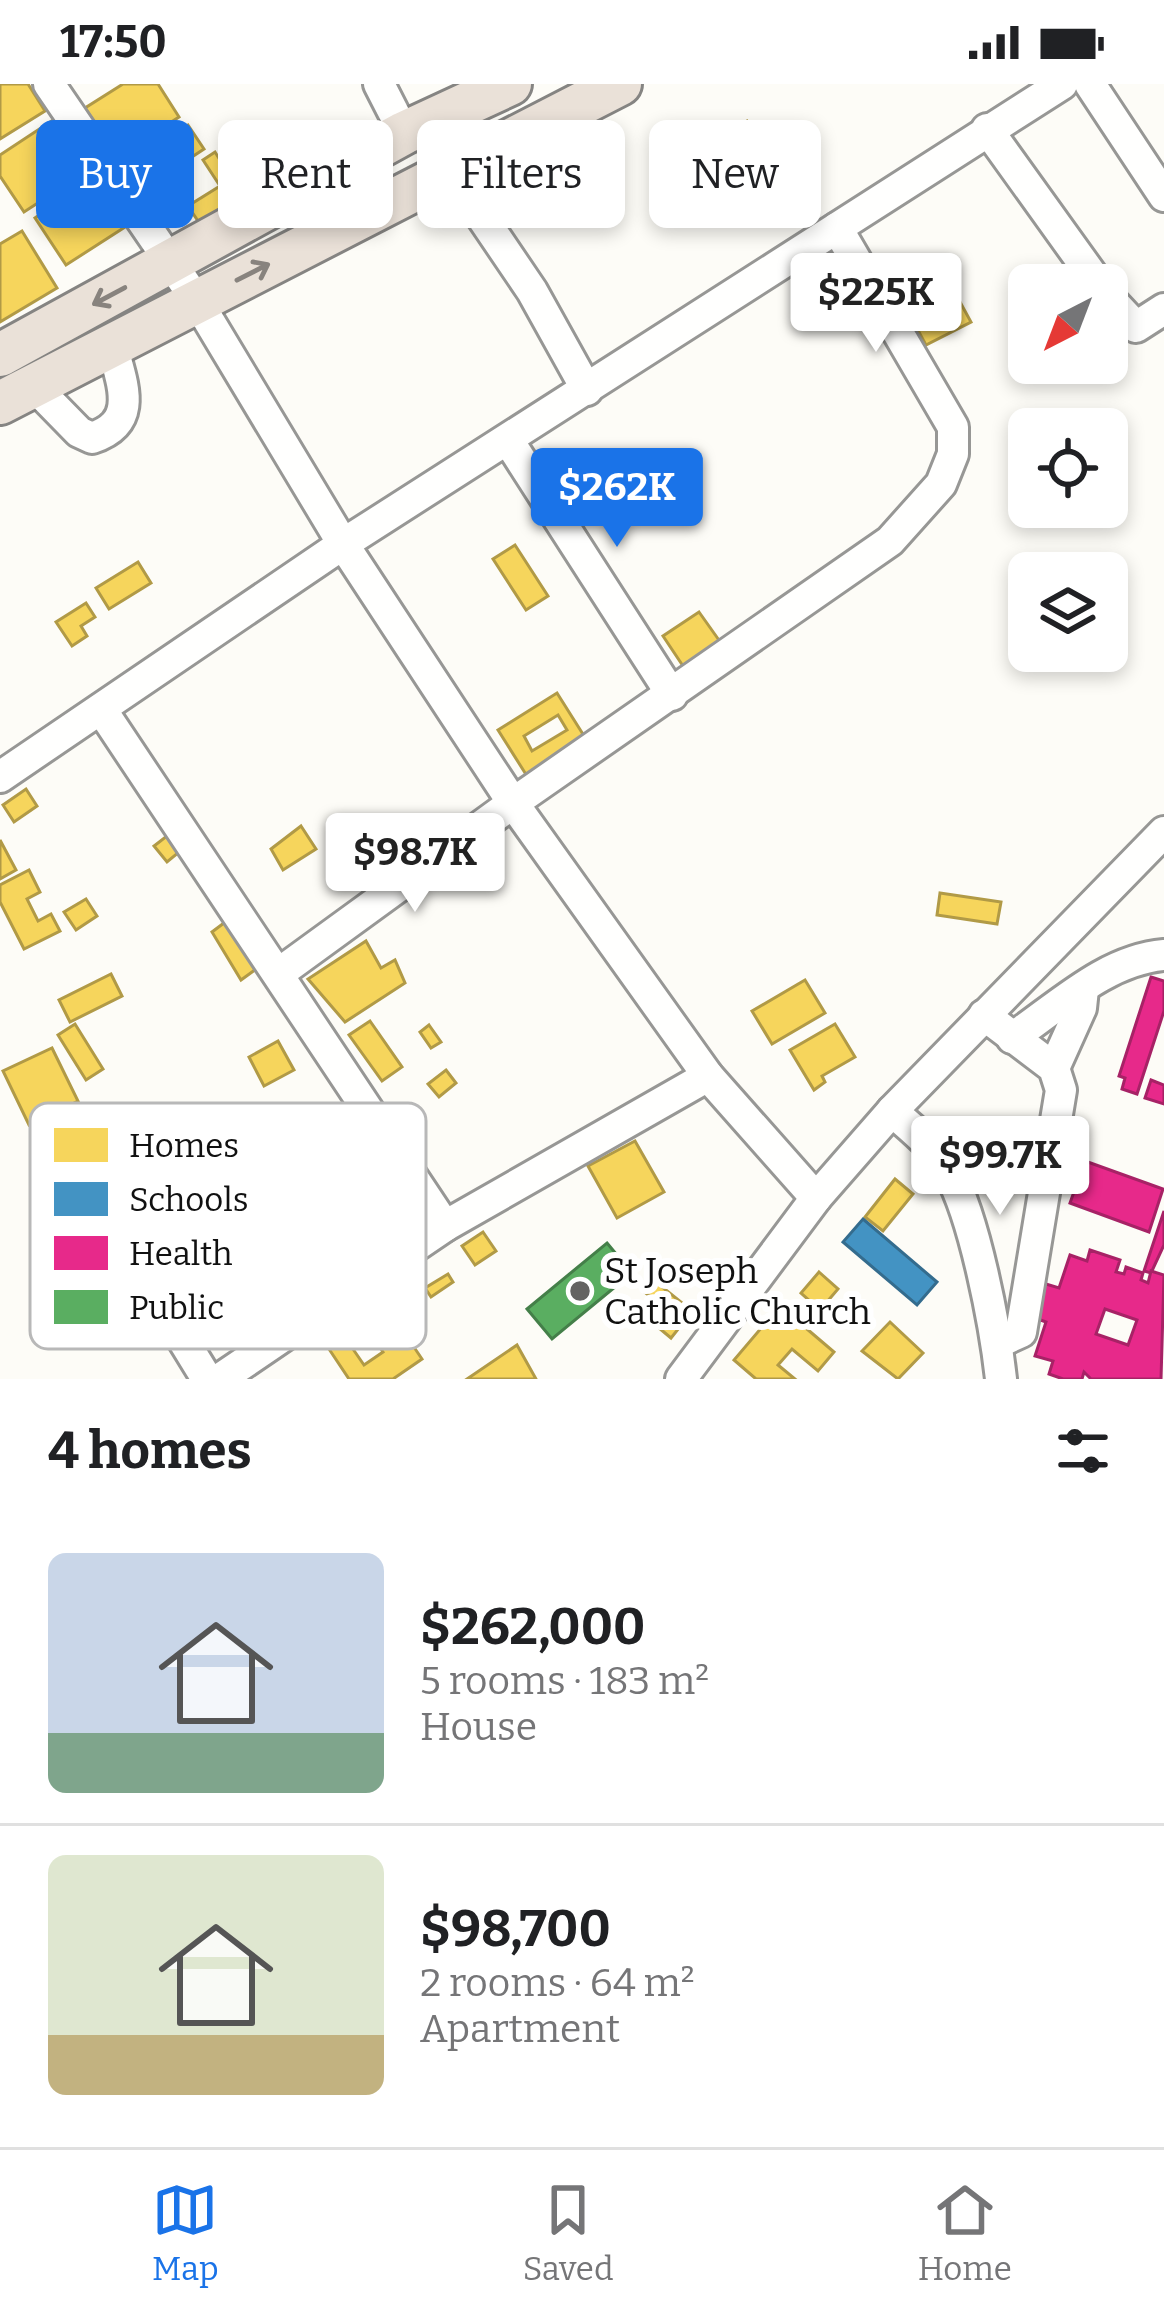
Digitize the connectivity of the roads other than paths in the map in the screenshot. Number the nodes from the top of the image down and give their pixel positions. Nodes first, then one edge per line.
1 (49, 84) edge
2 (379, 84) edge
3 (510, 84) edge
4 (620, 84) edge
5 (1062, 84) edge
6 (1090, 84) edge
7 (549, 120) edge
8 (987, 130) junction
9 (404, 133) junction
10 (417, 187) edge
11 (1164, 196) edge
12 (489, 228) edge
13 (837, 228) junction
14 (171, 262) junction
15 (1084, 264) edge
16 (197, 301) junction
17 (1164, 309) edge
18 (1128, 318) edge
19 (112, 345) junction
20 (16, 346) edge
21 (30, 388) edge
22 (586, 390) junction
23 (508, 440) junction
24 (343, 544) junction
25 (671, 695) junction
26 (101, 709) junction
27 (0, 777) edge
28 (513, 803) junction
29 (1164, 832) edge
30 (1164, 955) edge
31 (278, 974) junction
32 (1083, 989) junction
33 (984, 1015) junction
34 (1012, 1038) junction
35 (1054, 1068) junction
36 (708, 1076) junction
37 (363, 1103) edge
38 (892, 1111) junction
39 (426, 1197) edge
40 (816, 1198) junction
41 (445, 1226) junction
42 (426, 1239) edge
43 (997, 1343) junction
44 (188, 1349) edge
45 (264, 1349) edge
46 (207, 1379) edge
47 (220, 1379) edge
48 (681, 1379) edge
49 (1000, 1379) edge

1 - 14 street
2 - 9 street
3 - 9 highway
4 - 7 highway
5 - 8 street
6 - 11 street
8 - 13 street
8 - 15 street
9 - 14 highway
16 -> 10 highway
12 - 22 street
13 - 22 street
13 - 25 street
14 - 16 street
14 -> 20 highway
16 - 19 highway
16 - 24 street
17 - 18 street
19 - 21 highway
19 - 21 street
20 - 21 highway
22 - 23 street
23 - 24 street
23 - 25 street
24 - 26 street
24 - 28 street
25 - 28 street
26 - 27 street
26 - 31 street
28 - 31 street
28 - 36 street
29 - 33 street
30 - 32 street
31 - 37 street
32 - 34 street
32 - 35 street
33 - 34 street
33 - 38 street
34 - 35 street
35 - 43 street
36 - 40 street
36 - 41 street
38 - 40 street
38 - 43 street
39 - 41 street
40 - 48 street
41 - 42 street
43 - 49 street
44 - 46 street
45 - 47 street

